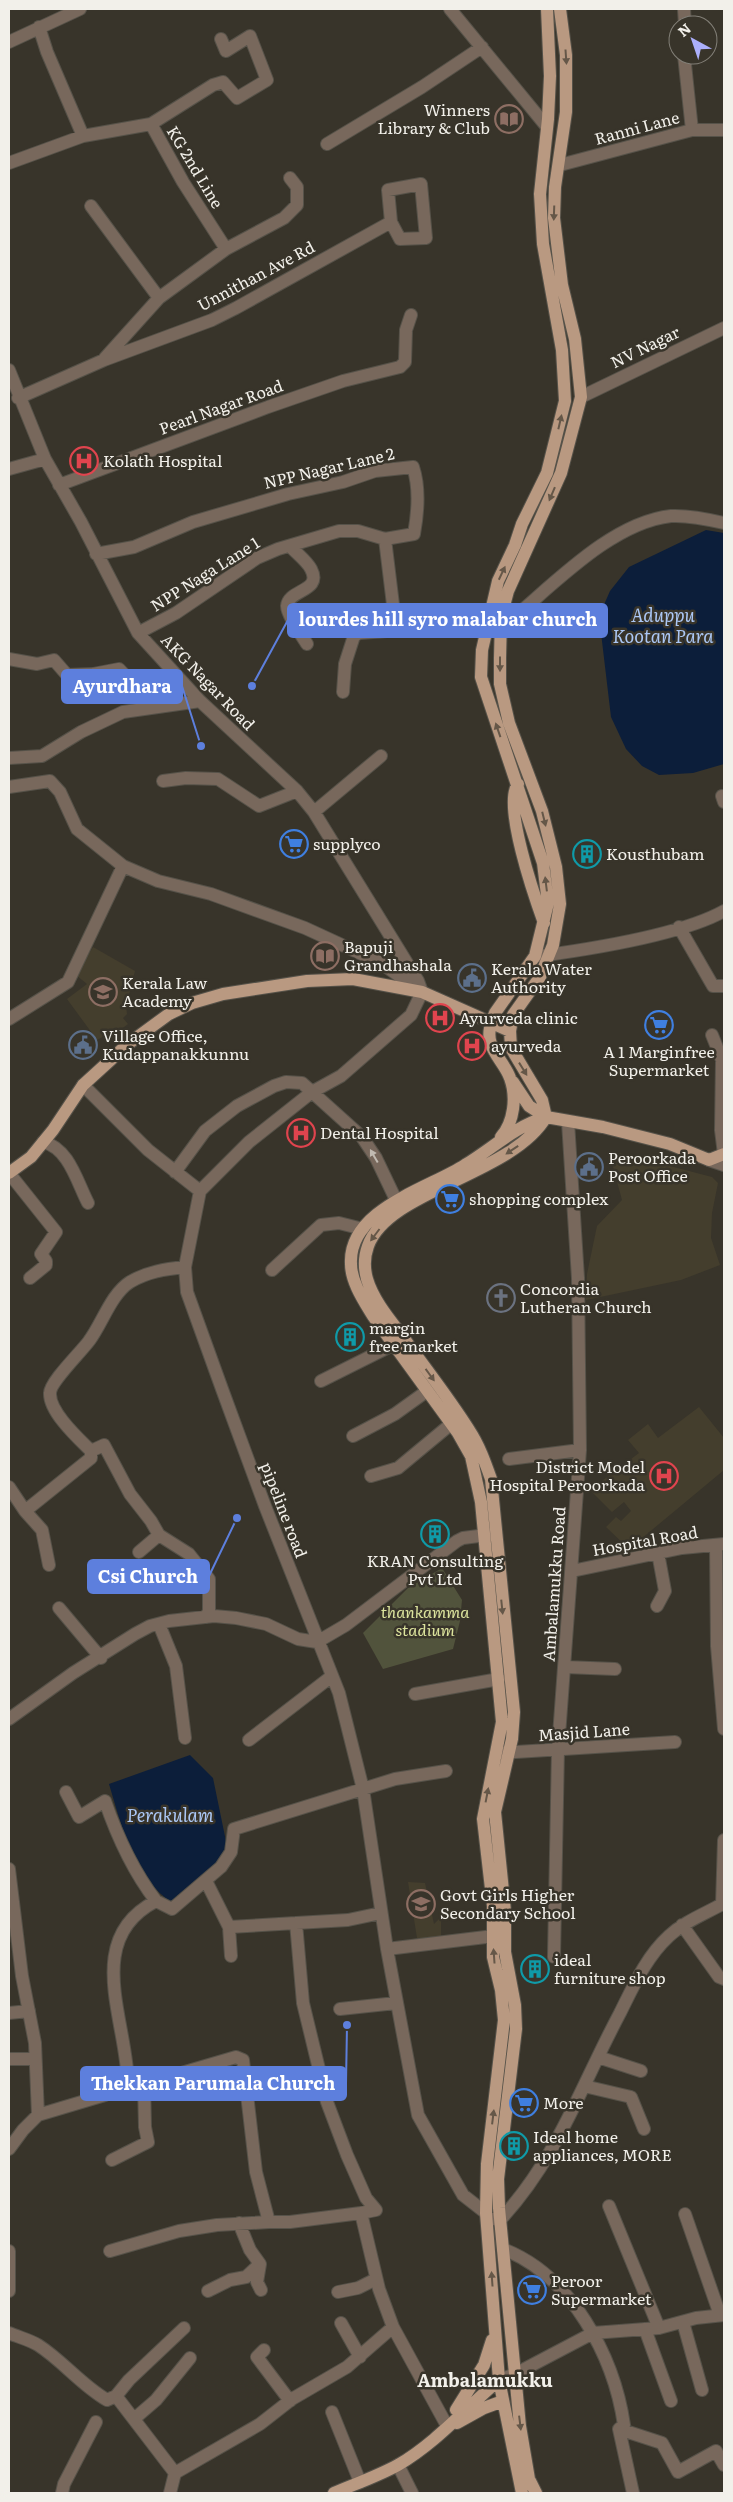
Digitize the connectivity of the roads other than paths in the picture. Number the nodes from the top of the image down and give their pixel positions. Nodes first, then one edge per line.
1 (80, 9) edge
2 (450, 9) edge
3 (547, 9) edge
4 (560, 9) edge
5 (39, 27) junction
6 (221, 39) dead end
7 (9, 42) edge
8 (482, 47) junction
9 (685, 65) edge
10 (151, 124) junction
11 (547, 126) junction
12 (692, 130) junction
13 (724, 130) edge
14 (83, 136) junction
15 (327, 144) dead end
16 (9, 163) edge
17 (560, 165) junction
18 (542, 166) junction
19 (290, 178) dead end
20 (91, 206) dead end
21 (392, 222) junction
22 (226, 249) junction
23 (159, 298) junction
24 (411, 315) dead end
25 (724, 328) edge
26 (104, 360) junction
27 (9, 370) edge
28 (581, 397) junction
29 (18, 398) junction
30 (565, 401) junction
31 (45, 459) junction
32 (9, 469) edge
33 (58, 485) junction
34 (724, 523) edge
35 (385, 540) junction
36 (290, 546) junction
37 (521, 548) junction
38 (96, 554) junction
39 (487, 627) junction
40 (500, 629) junction
41 (138, 633) junction
42 (306, 644) dead end
43 (9, 659) edge
44 (343, 692) dead end
45 (200, 701) junction
46 (155, 707) junction
47 (381, 756) dead end
48 (9, 758) edge
49 (163, 781) dead end
50 (532, 781) junction
51 (516, 784) junction
52 (9, 787) edge
53 (297, 791) junction
54 (314, 812) junction
55 (123, 866) junction
56 (724, 911) edge
57 (544, 923) junction
58 (679, 928) junction
59 (549, 955) junction
60 (535, 956) junction
61 (724, 986) edge
62 (422, 992) junction
63 (9, 1019) edge
64 (491, 1023) junction
65 (510, 1031) junction
66 (712, 1035) dead end
67 (510, 1078) junction
68 (83, 1085) junction
69 (312, 1092) junction
70 (546, 1118) junction
71 (568, 1122) junction
72 (498, 1141) junction
73 (43, 1142) junction
74 (724, 1154) edge
75 (709, 1160) junction
76 (724, 1165) edge
77 (175, 1172) junction
78 (9, 1173) edge
79 (425, 1190) junction
80 (200, 1191) junction
81 (396, 1200) junction
82 (88, 1203) dead end
83 (363, 1229) junction
84 (184, 1267) junction
85 (272, 1270) dead end
86 (30, 1278) dead end
87 (393, 1345) junction
88 (408, 1354) junction
89 (321, 1381) dead end
90 (427, 1391) junction
91 (451, 1424) junction
92 (353, 1436) dead end
93 (580, 1450) junction
94 (91, 1451) junction
95 (509, 1459) dead end
96 (371, 1476) dead end
97 (9, 1488) edge
98 (25, 1511) junction
99 (491, 1534) junction
100 (159, 1535) junction
101 (720, 1545) edge
102 (139, 1552) dead end
103 (658, 1554) junction
104 (49, 1565) dead end
105 (572, 1571) junction
106 (657, 1606) dead end
107 (59, 1608) dead end
108 (206, 1617) junction
109 (159, 1624) junction
110 (317, 1642) junction
111 (101, 1658) junction
112 (564, 1667) junction
113 (615, 1668) dead end
114 (332, 1676) junction
115 (499, 1679) junction
116 (415, 1694) dead end
117 (9, 1719) edge
118 (724, 1729) edge
119 (185, 1738) dead end
120 (249, 1740) dead end
121 (675, 1742) dead end
122 (558, 1750) junction
123 (503, 1753) junction
124 (446, 1771) dead end
125 (363, 1790) junction
126 (66, 1792) dead end
127 (724, 1840) edge
128 (9, 1869) edge
129 (206, 1881) junction
130 (156, 1901) junction
131 (723, 1904) edge
132 (381, 1913) junction
133 (296, 1923) junction
134 (682, 1925) junction
135 (229, 1928) junction
136 (494, 1936) junction
137 (387, 1949) junction
138 (231, 1956) dead end
139 (554, 1957) dead end
140 (14, 1958) edge
141 (724, 1979) edge
142 (396, 2003) junction
143 (340, 2008) dead end
144 (29, 2011) junction
145 (9, 2013) edge
146 (598, 2057) junction
147 (9, 2059) edge
148 (35, 2059) junction
149 (641, 2071) dead end
150 (128, 2084) junction
151 (144, 2084) junction
152 (584, 2086) junction
153 (38, 2115) junction
154 (644, 2129) dead end
155 (9, 2149) edge
156 (112, 2160) dead end
157 (609, 2206) dead end
158 (361, 2213) junction
159 (685, 2214) dead end
160 (492, 2217) junction
161 (270, 2222) junction
162 (239, 2224) junction
163 (503, 2249) junction
164 (9, 2251) edge
165 (110, 2251) dead end
166 (260, 2264) junction
167 (376, 2279) junction
168 (261, 2290) dead end
169 (9, 2291) edge
170 (208, 2291) dead end
171 (338, 2292) dead end
172 (722, 2315) edge
173 (683, 2322) junction
174 (341, 2323) dead end
175 (393, 2327) junction
176 (494, 2327) junction
177 (184, 2328) dead end
178 (659, 2328) junction
179 (646, 2329) junction
180 (594, 2332) junction
181 (9, 2333) edge
182 (264, 2350) dead end
183 (360, 2357) junction
184 (190, 2358) dead end
185 (515, 2374) junction
186 (499, 2380) junction
187 (702, 2390) dead end
188 (116, 2396) junction
189 (290, 2401) junction
190 (503, 2401) junction
191 (671, 2401) dead end
192 (332, 2412) dead end
193 (134, 2419) junction
194 (96, 2422) dead end
195 (446, 2427) junction
196 (619, 2430) junction
197 (398, 2465) junction
198 (724, 2465) edge
199 (175, 2472) junction
200 (356, 2487) edge
201 (62, 2493) edge
202 (170, 2493) edge
203 (334, 2493) edge
204 (412, 2493) edge
205 (522, 2493) edge
206 (536, 2493) edge
207 (633, 2493) edge

1 - 5 street
2 - 8 street
3 - 11 main road
4 -> 17 main road
5 - 7 street
5 - 14 street
6 - 10 street, KG 2nd Line
8 - 11 street
8 - 15 street
9 - 12 street
10 - 14 street
10 - 22 street, KG 2nd Line
11 - 18 main road
12 - 13 street, Ranni Lane
12 - 17 street, Ranni Lane
14 - 16 street
17 - 18 main road
17 -> 28 main road
18 - 30 main road
19 - 22 street
20 - 23 street
21 - 21 street
21 - 26 street, Unnithan Ave Rd
22 - 23 street
23 - 26 street
24 - 33 street, Pearl Nagar Road
25 - 28 street, NV Nagar
26 - 29 street, Unnithan Ave Rd
27 - 29 street, AKG Nagar Road
28 - 30 main road
28 -> 37 main road
29 - 31 street, AKG Nagar Road
37 -> 30 main road
31 - 32 street
31 - 33 street, AKG Nagar Road
33 - 38 street, AKG Nagar Road
34 - 40 street
35 - 36 street, NPP Naga Lane 1
35 - 38 street, NPP Nagar Lane 2
35 - 44 street
36 - 41 street, NPP Naga Lane 1
36 - 42 street
39 -> 37 main road
37 - 40 main road
38 - 41 street, AKG Nagar Road
39 - 40 main road
51 -> 39 main road
40 -> 50 main road
41 - 45 street, AKG Nagar Road
43 - 46 street
45 - 46 street
45 - 53 street, AKG Nagar Road
46 - 48 street
47 - 54 street
49 - 53 street
50 - 51 main road
50 -> 59 main road
51 - 57 main road
57 -> 51 main road
52 - 55 street
53 - 54 street, AKG Nagar Road
54 - 62 street, AKG Nagar Road
55 - 62 street
55 - 63 street
56 - 58 street
57 - 60 main road
58 - 59 street
58 - 61 street
59 - 60 street
59 - 65 main road
60 - 64 main road
62 - 64 main road
62 - 68 main road
62 - 69 street
64 - 65 main road
64 - 67 main road
65 -> 70 main road
66 - 74 street
67 - 70 main road
67 - 72 main road
68 - 73 main road
68 - 77 street
69 - 77 street
69 - 80 street
81 -> 69 street
70 - 71 main road
70 - 72 main road
70 -> 79 main road
71 - 75 main road
71 - 93 street, Ambalamukku Road
72 - 79 main road
73 - 78 main road
73 - 82 street
74 - 75 main road
75 - 76 street
77 - 80 street
78 - 86 street
79 - 81 main road
79 -> 88 main road
80 - 84 street
81 - 83 main road
83 - 85 street
83 - 87 main road
84 - 94 street
84 - 110 street, pipeline road
87 - 88 main road
87 - 89 street
88 - 90 main road
88 -> 99 main road
90 - 91 main road
90 - 92 street
91 - 96 street
91 - 99 main road
93 - 95 street
93 - 105 street, Ambalamukku Road
94 - 98 street
94 - 100 street
97 - 98 street
98 - 104 street
99 - 110 street
99 - 115 main road
99 -> 123 main road
100 - 102 street
100 - 108 street
101 - 103 street, Hospital Road
101 - 118 street
103 - 105 street, Hospital Road
103 - 106 street
105 - 112 street, Ambalamukku Road
107 - 111 street
108 - 109 street
108 - 110 street
109 - 111 street
109 - 119 street
110 - 114 street, pipeline road
111 - 117 street
112 - 113 street
112 - 122 street, Ambalamukku Road
114 - 120 street
114 - 125 street, pipeline road
115 - 116 street
115 - 123 main road
121 - 122 street, Masjid Lane
122 - 123 street, Masjid Lane
122 - 139 street, Ambalamukku Road
136 -> 123 main road
123 - 160 main road
124 - 125 street
125 - 129 street
125 - 132 street, pipeline road
126 - 130 street
127 - 131 street
128 - 140 street
129 - 130 street
129 - 135 street
130 - 150 street
131 - 134 street
132 - 133 street
132 - 137 street, pipeline road
133 - 135 street
133 - 158 street
134 - 141 street
134 - 146 street
135 - 138 street
136 - 137 street
160 -> 136 main road
137 - 142 street, pipeline road
140 - 144 street
142 - 143 street
142 - 160 street, pipeline road
144 - 145 street
144 - 148 street
146 - 149 street
146 - 152 street
147 - 148 street
148 - 153 street
150 - 151 street
150 - 153 street
151 - 156 street
151 - 161 street
152 - 154 street
152 - 160 street
153 - 155 street
157 - 178 street
158 - 161 street
158 - 167 street
159 - 172 street
160 - 163 main road
176 -> 160 main road
161 - 162 street
162 - 165 street
162 - 166 street
163 - 180 street
163 - 185 main road
164 - 169 street
166 - 168 street
166 - 170 street
167 - 171 street
167 - 175 street
172 - 173 street
173 - 178 street
173 - 187 street
174 - 183 street
175 - 183 street
175 - 195 street
176 - 186 main road
176 - 195 main road
177 - 188 street
178 - 179 street
179 - 180 street
179 - 191 street
180 - 185 street
180 - 196 street
181 - 188 street
182 - 189 street
183 - 189 street
184 - 193 street
185 - 186 street
185 -> 206 main road
186 - 190 main road
186 - 195 main road
188 - 193 street
189 - 199 street
190 - 195 main road
190 - 205 main road
192 - 200 street
193 - 199 street
194 - 201 street
195 - 197 main road
196 - 198 street
196 - 207 street
197 - 200 main road
197 - 204 street
199 - 202 street
200 - 203 main road

